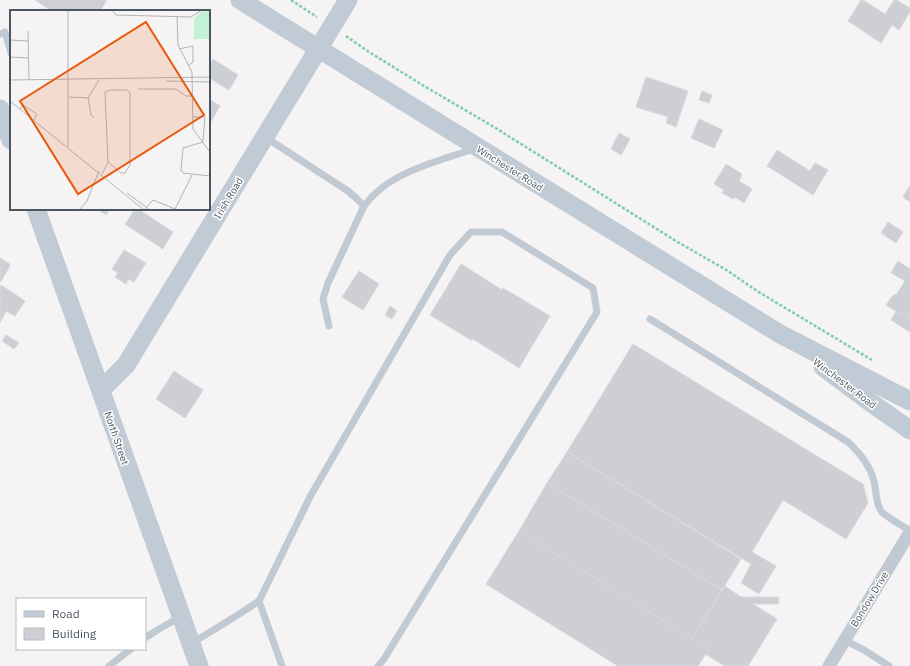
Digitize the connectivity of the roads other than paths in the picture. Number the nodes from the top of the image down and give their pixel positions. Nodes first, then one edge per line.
1 (240, 0) edge
2 (348, 0) edge
3 (0, 34) edge
4 (318, 49) junction
5 (10, 50) edge
6 (0, 109) edge
7 (10, 137) edge
8 (265, 137) junction
9 (477, 147) junction
10 (364, 206) junction
11 (36, 210) edge
12 (650, 319) dead end
13 (329, 326) dead end
14 (780, 334) junction
15 (101, 390) junction
16 (910, 401) edge
17 (910, 430) edge
18 (910, 531) edge
19 (259, 601) junction
20 (182, 616) junction
21 (146, 637) edge
22 (844, 640) junction
23 (192, 643) junction
24 (130, 650) edge
25 (109, 666) edge
26 (199, 666) edge
27 (282, 666) edge
28 (378, 666) edge
29 (829, 666) edge
30 (889, 666) edge

1 - 4 street, Winchester Road
2 - 4 street, Irish Road
3 - 5 lane
4 - 8 street, Irish Road
4 - 9 street, Winchester Road
6 - 7 street
8 - 10 lane
8 - 15 street, Irish Road
9 - 10 lane
9 - 14 street, Winchester Road
10 - 13 lane
11 - 15 street, North Street
12 - 18 lane
14 - 16 street, Winchester Road
14 - 17 street, Winchester Road
15 - 20 street, North Street
18 - 22 street, Bondow Drive
19 - 23 lane
19 - 27 lane
19 - 28 lane
20 - 21 lane
20 - 23 street, North Street
22 - 29 street, Bondow Drive
22 - 30 lane
23 - 26 street, North Street
24 - 25 lane

